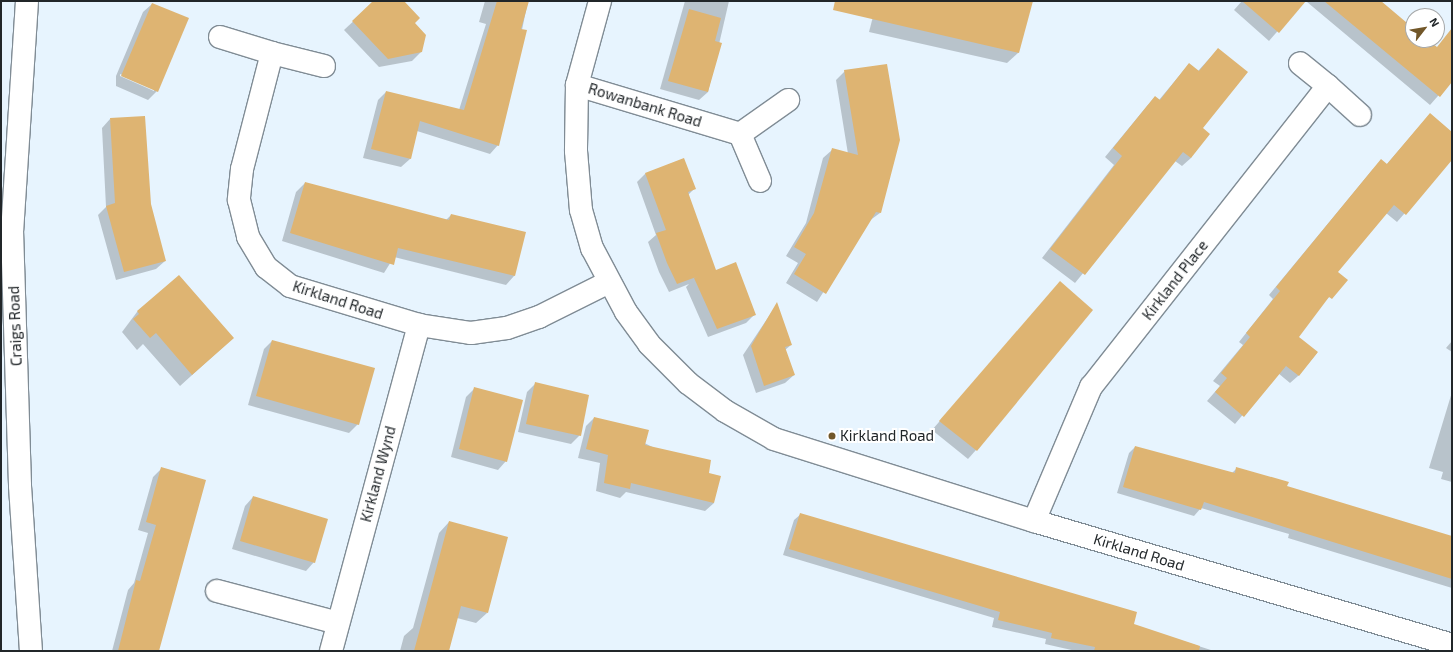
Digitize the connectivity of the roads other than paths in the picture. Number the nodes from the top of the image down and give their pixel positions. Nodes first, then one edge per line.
1 (27, 1) edge
2 (600, 1) edge
3 (220, 38) dead end
4 (272, 53) junction
5 (1300, 63) dead end
6 (324, 66) dead end
7 (577, 85) junction
8 (1328, 86) junction
9 (788, 100) dead end
10 (1360, 115) dead end
11 (740, 134) junction
12 (760, 181) dead end
13 (609, 282) junction
14 (419, 326) junction
15 (1034, 521) junction
16 (217, 591) dead end
17 (338, 623) junction
18 (1452, 645) edge
19 (31, 651) edge
20 (330, 651) edge

1 - 19 street, Craigs Road
2 - 7 street, Rowanbank Road
3 - 4 street
4 - 6 street
4 - 14 street, Kirkland Road
5 - 8 street
7 - 11 street, Rowanbank Road
7 - 13 street, Kirkland Road
8 - 10 street
8 - 15 street, Kirkland Place
9 - 11 street
11 - 12 street
13 - 14 street, Kirkland Road
13 - 15 street, Kirkland Road
14 - 17 street, Kirkland Wynd
15 - 18 street, Kirkland Road
16 - 17 street
17 - 20 street, Kirkland Wynd

